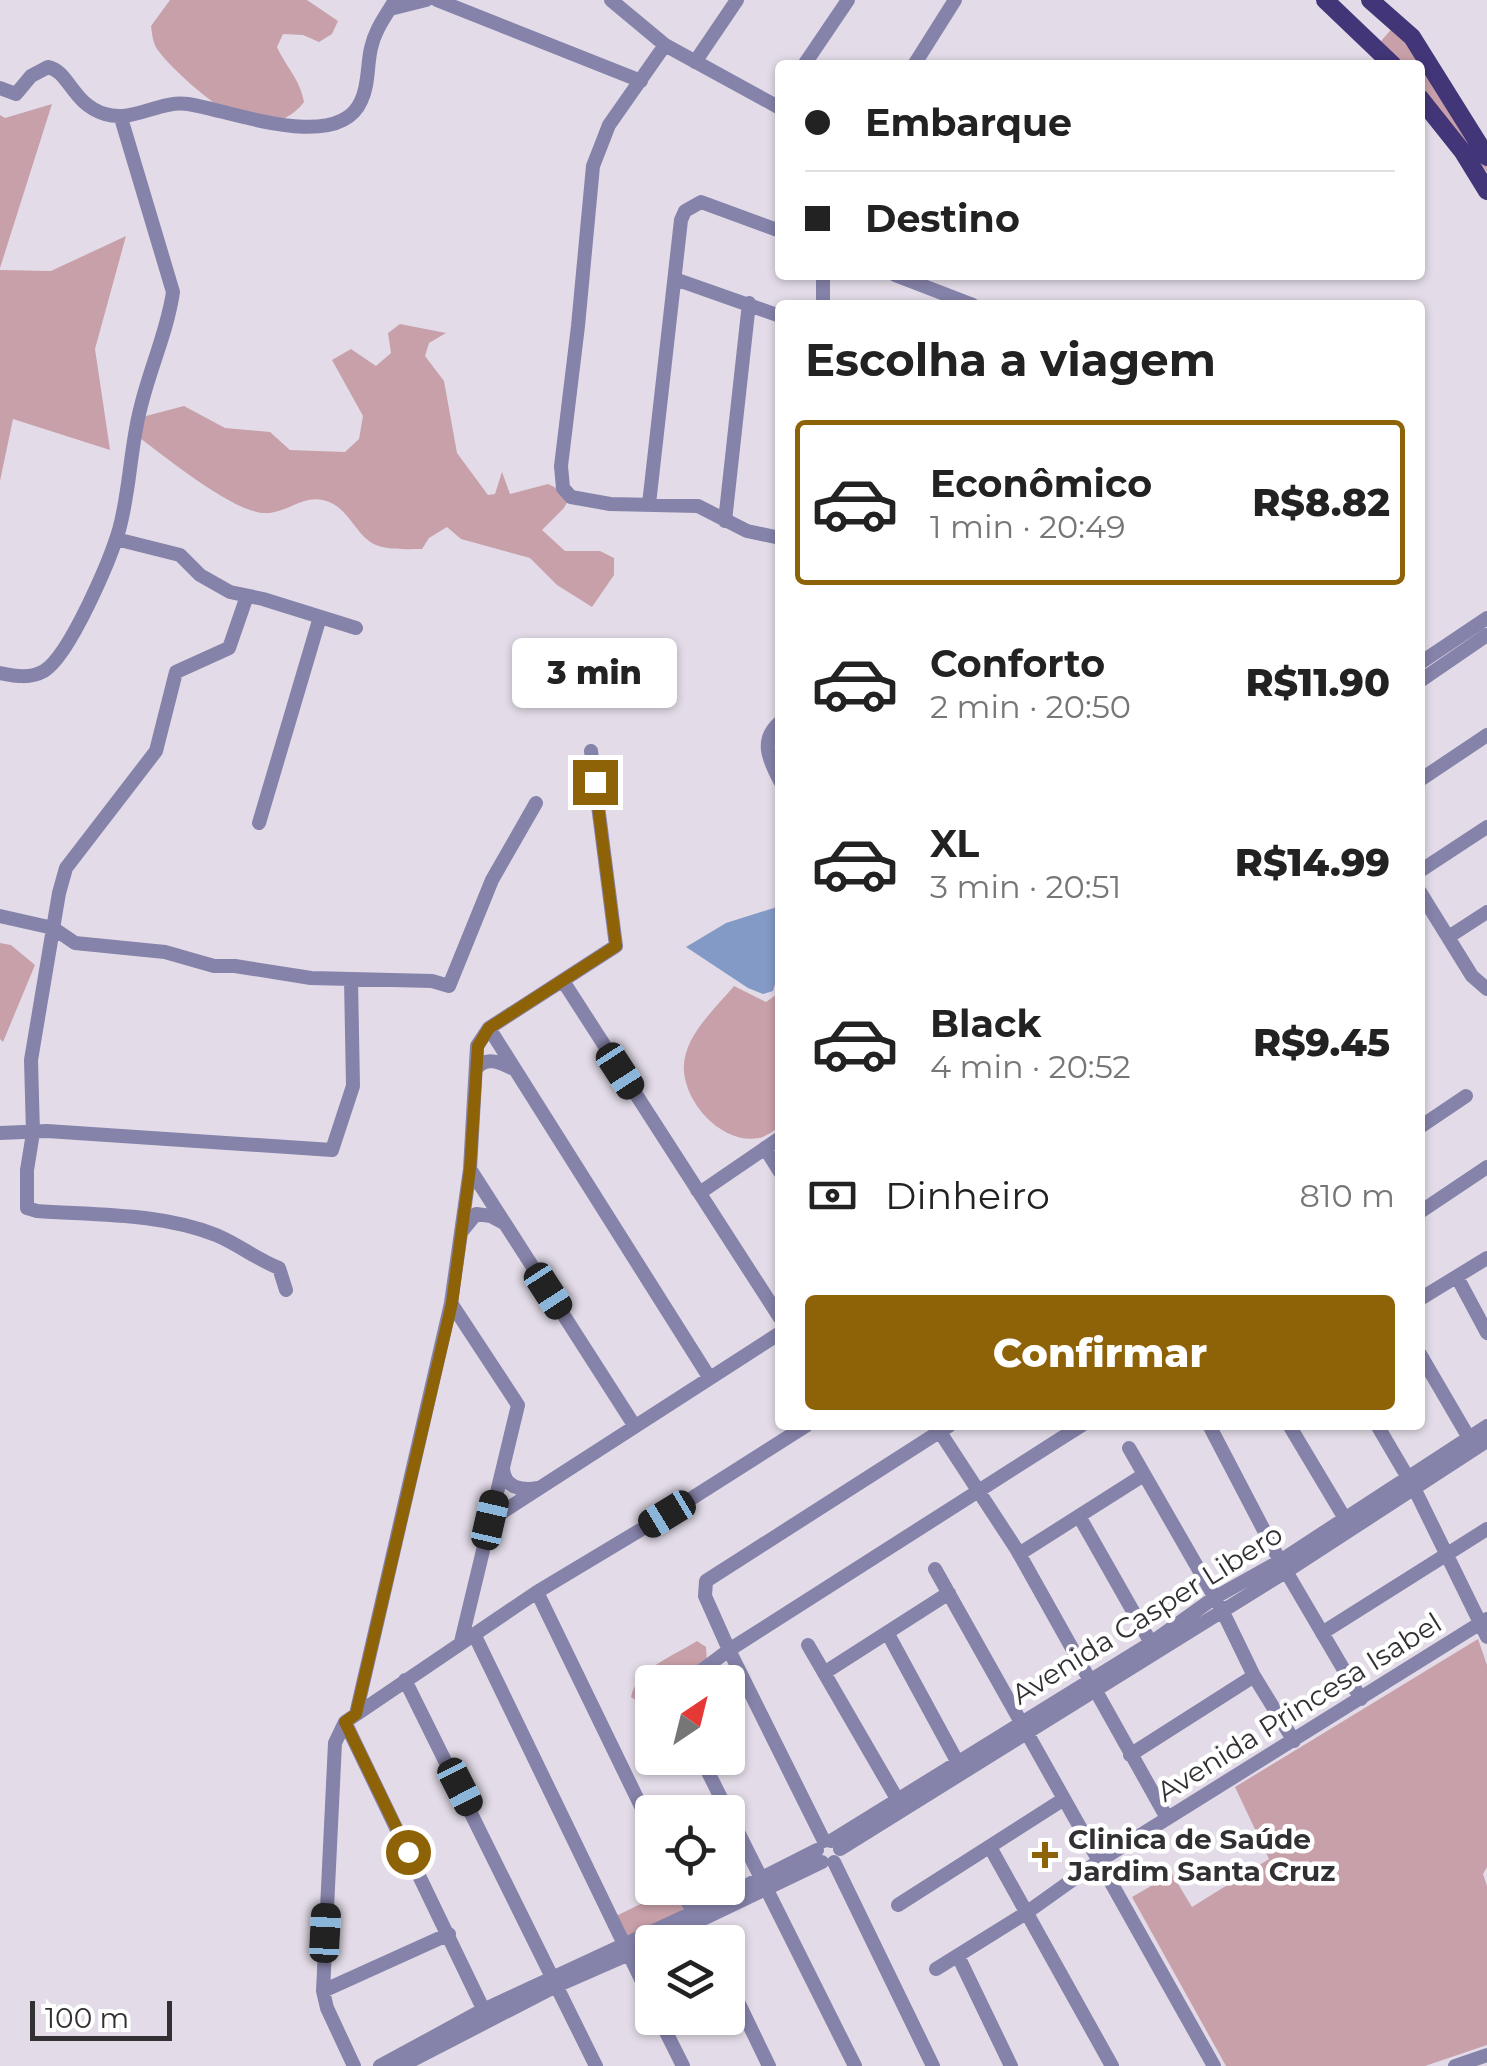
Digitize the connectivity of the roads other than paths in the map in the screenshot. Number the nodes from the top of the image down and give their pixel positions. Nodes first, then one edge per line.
1 (426, 0) edge
2 (437, 0) edge
3 (737, 0) edge
4 (848, 0) edge
5 (956, 0) edge
6 (1325, 0) edge
7 (618, 2) edge
8 (393, 4) edge
9 (1377, 5) edge
10 (1360, 32) junction
11 (666, 45) junction
12 (807, 60) edge
13 (917, 60) edge
14 (1388, 60) edge
15 (695, 62) junction
16 (640, 81) junction
17 (0, 88) edge
18 (775, 103) edge
19 (1425, 104) edge
20 (121, 118) junction
21 (1487, 157) edge
22 (1487, 190) edge
23 (775, 229) edge
24 (674, 278) junction
25 (908, 280) edge
26 (960, 300) edge
27 (749, 303) junction
28 (775, 314) edge
29 (649, 504) junction
30 (725, 521) junction
31 (775, 537) edge
32 (116, 539) junction
33 (247, 596) junction
34 (320, 617) junction
35 (1487, 618) edge
36 (356, 628) dead end
37 (1487, 635) edge
38 (1454, 650) junction
39 (1425, 662) edge
40 (0, 673) edge
41 (1425, 676) edge
42 (775, 727) edge
43 (1487, 735) edge
44 (591, 751) dead end
45 (775, 769) edge
46 (1425, 777) edge
47 (536, 803) dead end
48 (259, 823) dead end
49 (1487, 827) edge
50 (1425, 868) edge
51 (1425, 899) edge
52 (1487, 912) edge
53 (0, 916) edge
54 (53, 928) junction
55 (1450, 936) junction
56 (351, 979) junction
57 (562, 981) junction
58 (1487, 989) edge
59 (489, 1028) junction
60 (514, 1069) junction
61 (476, 1070) junction
62 (1466, 1096) dead end
63 (1425, 1124) edge
64 (33, 1131) junction
65 (0, 1133) edge
66 (775, 1141) edge
67 (765, 1148) junction
68 (775, 1164) edge
69 (1487, 1168) edge
70 (470, 1169) junction
71 (697, 1190) junction
72 (1425, 1209) edge
73 (505, 1224) junction
74 (461, 1232) junction
75 (1487, 1258) edge
76 (1457, 1276) junction
77 (286, 1290) dead end
78 (1425, 1296) edge
79 (452, 1303) junction
80 (775, 1310) edge
81 (1487, 1333) edge
82 (775, 1335) edge
83 (441, 1348) junction
84 (483, 1349) junction
85 (1425, 1363) edge
86 (708, 1377) junction
87 (634, 1424) junction
88 (1487, 1426) edge
89 (799, 1430) edge
90 (937, 1430) edge
91 (944, 1430) edge
92 (1074, 1430) edge
93 (1213, 1430) edge
94 (1292, 1430) edge
95 (1380, 1430) edge
96 (1469, 1438) junction
97 (1487, 1441) edge
98 (1128, 1448) dead end
99 (503, 1467) junction
100 (1142, 1476) junction
101 (1411, 1483) junction
102 (538, 1488) junction
103 (980, 1490) junction
104 (1079, 1516) junction
105 (1344, 1517) junction
106 (490, 1520) junction
107 (1487, 1529) edge
108 (1019, 1554) junction
109 (1447, 1554) junction
110 (1283, 1566) junction
111 (935, 1569) dead end
112 (538, 1592) junction
113 (949, 1593) junction
114 (1218, 1604) junction
115 (1485, 1626) edge
116 (888, 1634) junction
117 (1322, 1634) junction
118 (467, 1638) junction
119 (1151, 1643) junction
120 (808, 1644) dead end
121 (730, 1650) junction
122 (709, 1665) edge
123 (824, 1672) junction
124 (1254, 1676) junction
125 (405, 1680) junction
126 (1092, 1686) junction
127 (1361, 1699) junction
128 (350, 1718) junction
129 (1026, 1728) junction
130 (1294, 1741) junction
131 (1130, 1755) junction
132 (958, 1763) junction
133 (709, 1775) edge
134 (636, 1795) edge
135 (1064, 1799) junction
136 (901, 1805) junction
137 (1168, 1818) junction
138 (990, 1847) junction
139 (828, 1851) junction
140 (1098, 1861) junction
141 (764, 1884) junction
142 (898, 1904) dead end
143 (689, 1905) edge
144 (1026, 1913) junction
145 (695, 1917) junction
146 (682, 1925) edge
147 (699, 1925) edge
148 (449, 1934) junction
149 (635, 1947) edge
150 (627, 1948) junction
151 (958, 1956) junction
152 (635, 1965) edge
153 (936, 1969) dead end
154 (555, 1981) junction
155 (323, 1991) junction
156 (486, 2014) junction
157 (745, 2017) edge
158 (668, 2035) edge
159 (1487, 2055) edge
160 (1208, 2064) edge
161 (1466, 2064) edge
162 (354, 2066) edge
163 (380, 2066) edge
164 (401, 2066) edge
165 (596, 2066) edge
166 (683, 2066) edge
167 (769, 2066) edge
168 (855, 2066) edge
169 (933, 2066) edge
170 (1011, 2066) edge
171 (1112, 2066) edge

1 - 8 street
2 - 16 street
3 - 15 street
4 - 12 street
5 - 13 street
6 - 10 main road
7 - 11 street
8 - 20 street
9 - 10 main road
9 - 21 main road
10 - 14 main road
11 - 15 street
11 - 16 street
15 - 18 street
16 - 29 street
17 - 20 street
19 - 22 main road
20 - 32 street
23 - 24 street
24 - 27 street
24 - 29 street
25 - 26 street
27 - 28 street
27 - 30 street
29 - 30 street
30 - 31 street
32 - 33 street
32 - 40 street
33 - 34 street
33 - 54 street
34 - 36 street
34 - 48 street
35 - 38 street
37 - 38 street
38 - 39 street
38 - 41 street
42 - 45 street
43 - 46 street
44 - 57 street
47 - 56 street
49 - 50 street
51 - 55 street
52 - 55 street
53 - 54 street
54 - 56 street
54 - 64 street
55 - 58 street
56 - 64 street
57 - 59 street
57 - 71 street
59 - 60 street
59 - 61 street
60 - 61 street
60 - 86 street
61 - 70 street
62 - 63 street
64 - 65 street
64 - 77 street
66 - 67 street
67 - 68 street
67 - 71 street
69 - 72 street
70 - 73 street
70 - 74 street
71 - 80 street
73 - 74 street
73 - 87 street
74 - 79 street
75 - 76 street
76 - 78 street
76 - 81 street
79 - 83 street
79 - 84 street
82 - 86 street
83 - 84 street
83 - 128 street
84 - 99 street
85 - 96 street
86 - 87 street
87 - 102 street
88 - 96 street, Avenida Casper Libero
89 - 112 street
90 - 121 street
91 - 103 street
92 - 103 street
93 - 110 street
94 - 105 street
95 - 101 street
96 - 101 street, Avenida Casper Libero
97 - 101 street, Avenida Casper Libero
98 - 100 street
99 - 102 street
99 - 106 street
100 - 104 street
100 - 114 street
101 - 105 street, Avenida Casper Libero
101 - 109 street
101 - 110 street, Avenida Casper Libero
102 - 106 street
103 - 108 street
103 - 121 street
104 - 108 street
104 - 119 street
105 - 110 street, Avenida Casper Libero
106 - 118 street
107 - 109 street
108 - 126 street
109 - 115 street
109 - 117 street
110 - 114 street, Avenida Casper Libero
110 - 117 street
111 - 113 street
112 - 118 street
112 - 134 street
113 - 116 street
113 - 129 street
114 - 119 street, Avenida Casper Libero
114 - 124 street
114 - 126 street, Avenida Casper Libero
115 - 127 street, Avenida Princesa Isabel
116 - 123 street
116 - 132 street
117 - 127 street
118 - 125 street
118 - 150 street
119 - 126 street, Avenida Casper Libero
120 - 123 street
121 - 122 street
121 - 139 street
123 - 136 street
124 - 130 street
124 - 131 street
125 - 128 street
125 - 154 street
126 - 129 street, Avenida Casper Libero
126 - 131 street
127 - 130 street, Avenida Princesa Isabel
128 - 148 street
128 - 155 street
129 - 132 street, Avenida Casper Libero
129 - 135 street
129 - 136 street, Avenida Casper Libero
130 - 137 street, Avenida Princesa Isabel
131 - 137 street
132 - 136 street, Avenida Casper Libero
133 - 141 street
135 - 138 street
135 - 140 street
136 - 139 street, Avenida Casper Libero
137 - 140 street, Avenida Princesa Isabel
138 - 142 street
138 - 144 street
139 - 141 street, Avenida Casper Libero
139 - 169 street
140 - 144 street, Avenida Princesa Isabel
140 - 160 street
141 - 145 street, Avenida Casper Libero
141 - 168 street
143 - 145 street
144 - 151 street, Avenida Princesa Isabel
144 - 171 street
145 - 146 street, Avenida Casper Libero
145 - 147 street
145 - 150 street, Avenida Casper Libero
148 - 155 street
148 - 156 street
149 - 150 street, Avenida Casper Libero
150 - 152 street
150 - 154 street, Avenida Casper Libero
151 - 153 street, Avenida Princesa Isabel
151 - 170 street
154 - 156 street, Avenida Casper Libero
154 - 165 street
155 - 162 street
156 - 163 street, Avenida Casper Libero
156 - 164 street, Avenida Casper Libero
157 - 167 street
158 - 166 street
159 - 161 street

